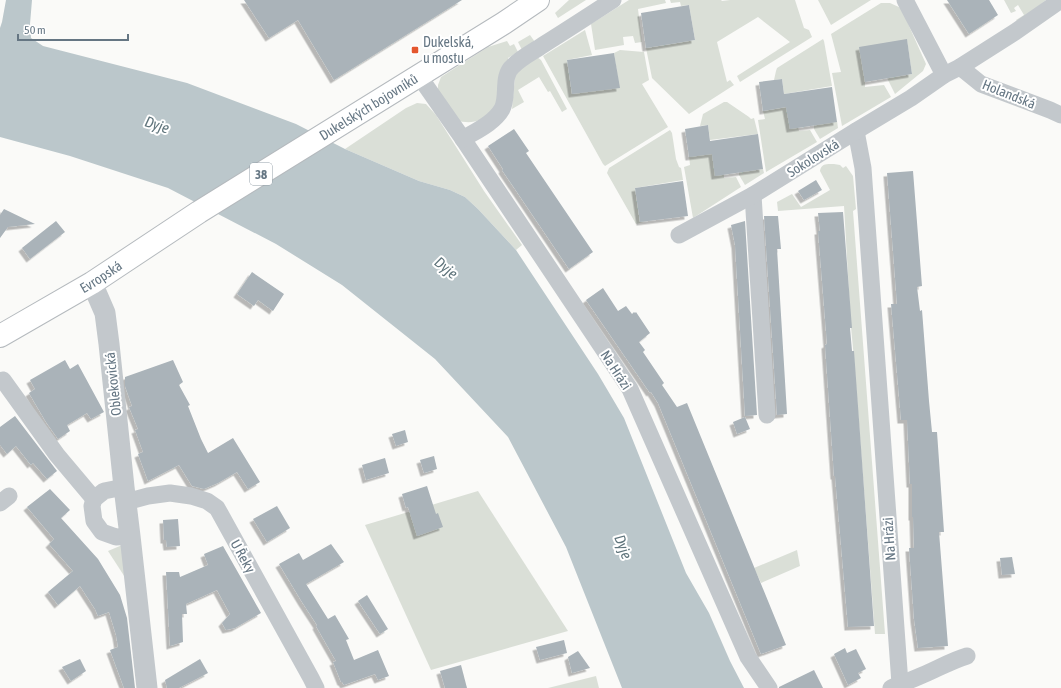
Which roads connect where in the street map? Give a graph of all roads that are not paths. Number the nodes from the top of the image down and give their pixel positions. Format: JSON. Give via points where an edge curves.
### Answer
{"nodes":[{"id":1,"x":538,"y":0,"type":"edge"},
{"id":2,"x":613,"y":0,"type":"edge"},
{"id":3,"x":905,"y":0,"type":"edge"},
{"id":4,"x":1061,"y":0,"type":"edge"},
{"id":5,"x":960,"y":67,"type":"junction"},
{"id":6,"x":944,"y":75,"type":"junction"},
{"id":7,"x":419,"y":76,"type":"junction"},
{"id":8,"x":1061,"y":115,"type":"edge"},
{"id":9,"x":856,"y":131,"type":"junction"},
{"id":10,"x":463,"y":139,"type":"junction"},
{"id":11,"x":753,"y":195,"type":"junction"},
{"id":12,"x":199,"y":212,"type":"joint"},
{"id":13,"x":680,"y":235,"type":"dead end"},
{"id":14,"x":92,"y":283,"type":"junction"},
{"id":15,"x":0,"y":336,"type":"edge"},
{"id":16,"x":3,"y":380,"type":"dead end"},
{"id":17,"x":767,"y":415,"type":"dead end"},
{"id":18,"x":125,"y":494,"type":"junction"},
{"id":19,"x":94,"y":499,"type":"junction"},
{"id":20,"x":130,"y":536,"type":"junction"},
{"id":21,"x":967,"y":656,"type":"dead end"},
{"id":22,"x":895,"y":686,"type":"edge"},
{"id":23,"x":147,"y":688,"type":"edge"},
{"id":24,"x":316,"y":688,"type":"edge"},
{"id":25,"x":769,"y":688,"type":"edge"}],
"edges":[{"from":1,"to":7,"type":"main road","name":"Dukelských bojovníků","number":"38"},
{"from":2,"to":10,"type":"street","via":[[511,67],[506,79],[506,95],[502,109],[492,121]]},
{"from":3,"to":6,"type":"street"},
{"from":4,"to":5,"type":"street","name":"Sokolovská"},
{"from":5,"to":6,"type":"street","name":"Sokolovská"},
{"from":5,"to":8,"type":"street","name":"Holandská","via":[[981,84]]},
{"from":6,"to":9,"type":"street","name":"Sokolovská"},
{"from":7,"to":10,"type":"street","name":"Na Hrázi"},
{"from":7,"to":12,"type":"main road","name":"Dukelských bojovníků","number":"38"},
{"from":9,"to":11,"type":"street","name":"Sokolovská"},
{"from":9,"to":22,"type":"street","name":"Na Hrázi","via":[[863,168]]},
{"from":10,"to":25,"type":"street","name":"Na Hrázi","via":[[630,389],[748,657]]},
{"from":11,"to":13,"type":"street","name":"Sokolovská"},
{"from":11,"to":17,"type":"street"},
{"from":12,"to":14,"type":"main road","name":"Evropská","number":"38"},
{"from":14,"to":15,"type":"main road","name":"Evropská","number":"38"},
{"from":14,"to":18,"type":"street","name":"Oblekovická","via":[[105,313]]},
{"from":16,"to":19,"type":"street","via":[[57,455]]},
{"from":18,"to":19,"type":"street","via":[[104,491]]},
{"from":18,"to":20,"type":"street","name":"Oblekovická"},
{"from":18,"to":24,"type":"street","name":"U Řeky","via":[[148,496],[170,493],[191,496],[207,501],[217,508]]},
{"from":19,"to":20,"type":"street","via":[[94,521],[102,532],[116,537]]},
{"from":20,"to":23,"type":"street","name":"Oblekovická"},
{"from":21,"to":22,"type":"street","name":"Na Hrázi"}]}
